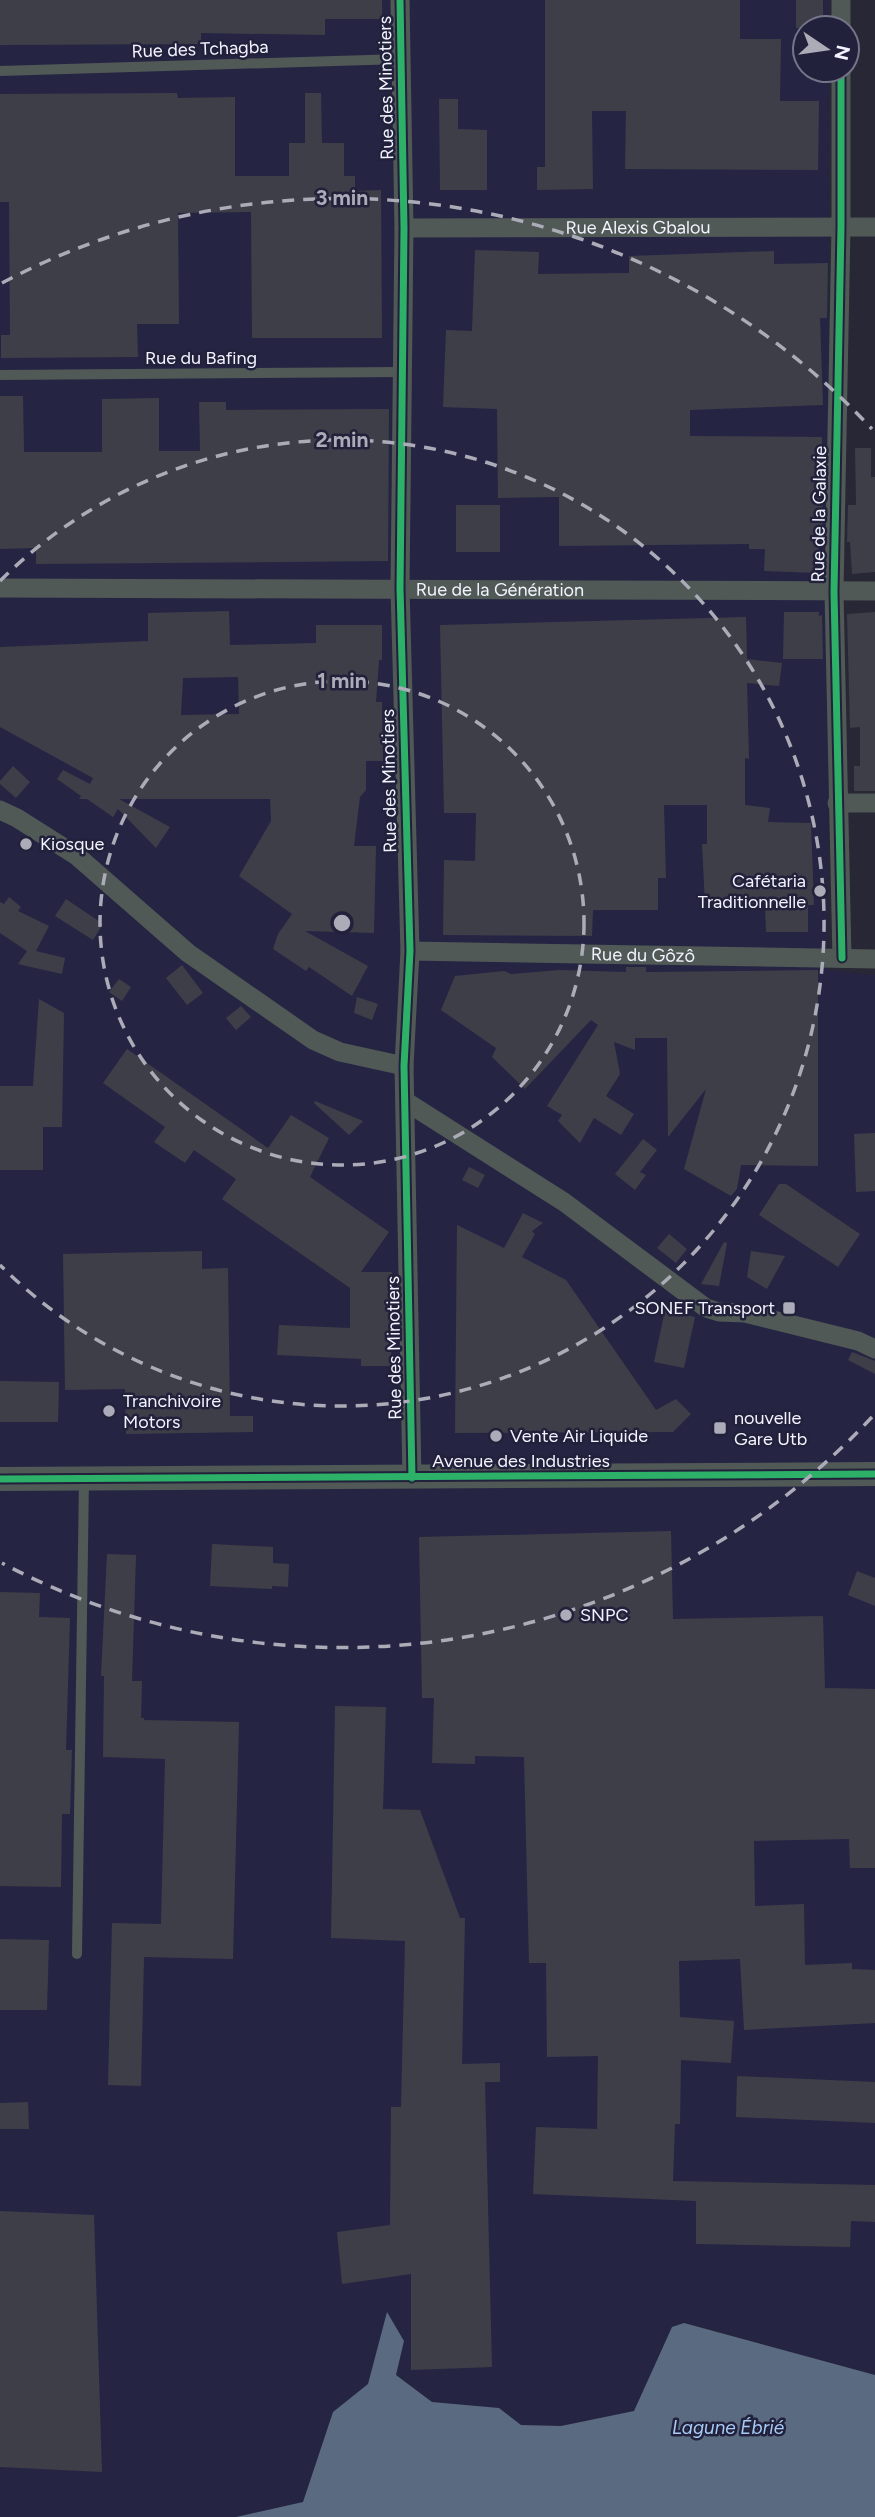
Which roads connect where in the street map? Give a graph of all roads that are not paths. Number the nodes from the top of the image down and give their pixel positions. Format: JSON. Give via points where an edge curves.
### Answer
{"nodes":[{"id":1,"x":400,"y":0,"type":"edge"},
{"id":2,"x":401,"y":59,"type":"junction"},
{"id":3,"x":0,"y":71,"type":"edge"},
{"id":4,"x":841,"y":84,"type":"edge"},
{"id":5,"x":841,"y":227,"type":"junction"},
{"id":6,"x":875,"y":227,"type":"edge"},
{"id":7,"x":404,"y":228,"type":"junction"},
{"id":8,"x":402,"y":372,"type":"junction"},
{"id":9,"x":0,"y":375,"type":"edge"},
{"id":10,"x":0,"y":588,"type":"edge"},
{"id":11,"x":400,"y":588,"type":"junction"},
{"id":12,"x":875,"y":591,"type":"edge"},
{"id":13,"x":834,"y":592,"type":"junction"},
{"id":14,"x":837,"y":803,"type":"junction"},
{"id":15,"x":875,"y":803,"type":"edge"},
{"id":16,"x":0,"y":810,"type":"edge"},
{"id":17,"x":410,"y":951,"type":"junction"},
{"id":18,"x":842,"y":958,"type":"junction"},
{"id":19,"x":875,"y":959,"type":"edge"},
{"id":20,"x":404,"y":1066,"type":"junction"},
{"id":21,"x":405,"y":1101,"type":"junction"},
{"id":22,"x":875,"y":1349,"type":"edge"},
{"id":23,"x":875,"y":1474,"type":"edge"},
{"id":24,"x":412,"y":1478,"type":"junction"},
{"id":25,"x":0,"y":1479,"type":"edge"},
{"id":26,"x":84,"y":1479,"type":"junction"},
{"id":27,"x":77,"y":1954,"type":"dead end"}],
"edges":[{"from":1,"to":2,"type":"street","name":"Rue des Minotiers"},
{"from":2,"to":3,"type":"lane","name":"Rue des Tchagba"},
{"from":2,"to":7,"type":"street","name":"Rue des Minotiers"},
{"from":4,"to":5,"type":"street","name":"Rue de la Galaxie"},
{"from":5,"to":6,"type":"street","name":"Rue Alexis Gbalou"},
{"from":5,"to":7,"type":"street","name":"Rue Alexis Gbalou"},
{"from":5,"to":13,"type":"street","name":"Rue de la Galaxie"},
{"from":7,"to":8,"type":"street","name":"Rue des Minotiers"},
{"from":8,"to":9,"type":"lane","name":"Rue du Bafing"},
{"from":8,"to":11,"type":"street","name":"Rue des Minotiers"},
{"from":10,"to":11,"type":"street","name":"Rue de la Génération"},
{"from":11,"to":13,"type":"street","name":"Rue de la Génération"},
{"from":11,"to":17,"type":"street","name":"Rue des Minotiers"},
{"from":12,"to":13,"type":"street","name":"Rue de la Génération"},
{"from":13,"to":14,"type":"street","name":"Rue de la Galaxie"},
{"from":14,"to":15,"type":"street"},
{"from":14,"to":18,"type":"street","name":"Rue de la Galaxie"},
{"from":16,"to":20,"type":"street","via":[[77,856],[188,953],[286,1023],[340,1052]]},
{"from":17,"to":18,"type":"street","name":"Rue du Gôzô"},
{"from":17,"to":20,"type":"street","name":"Rue des Minotiers"},
{"from":18,"to":19,"type":"street","name":"Rue du Gôzô"},
{"from":20,"to":21,"type":"street","name":"Rue des Minotiers"},
{"from":21,"to":22,"type":"street","via":[[564,1202],[706,1308],[745,1313]]},
{"from":21,"to":24,"type":"street","name":"Rue des Minotiers"},
{"from":23,"to":24,"type":"street","name":"Avenue des Industries"},
{"from":24,"to":26,"type":"street","name":"Avenue des Industries"},
{"from":25,"to":26,"type":"street","name":"Avenue des Industries"},
{"from":26,"to":27,"type":"lane"}]}
